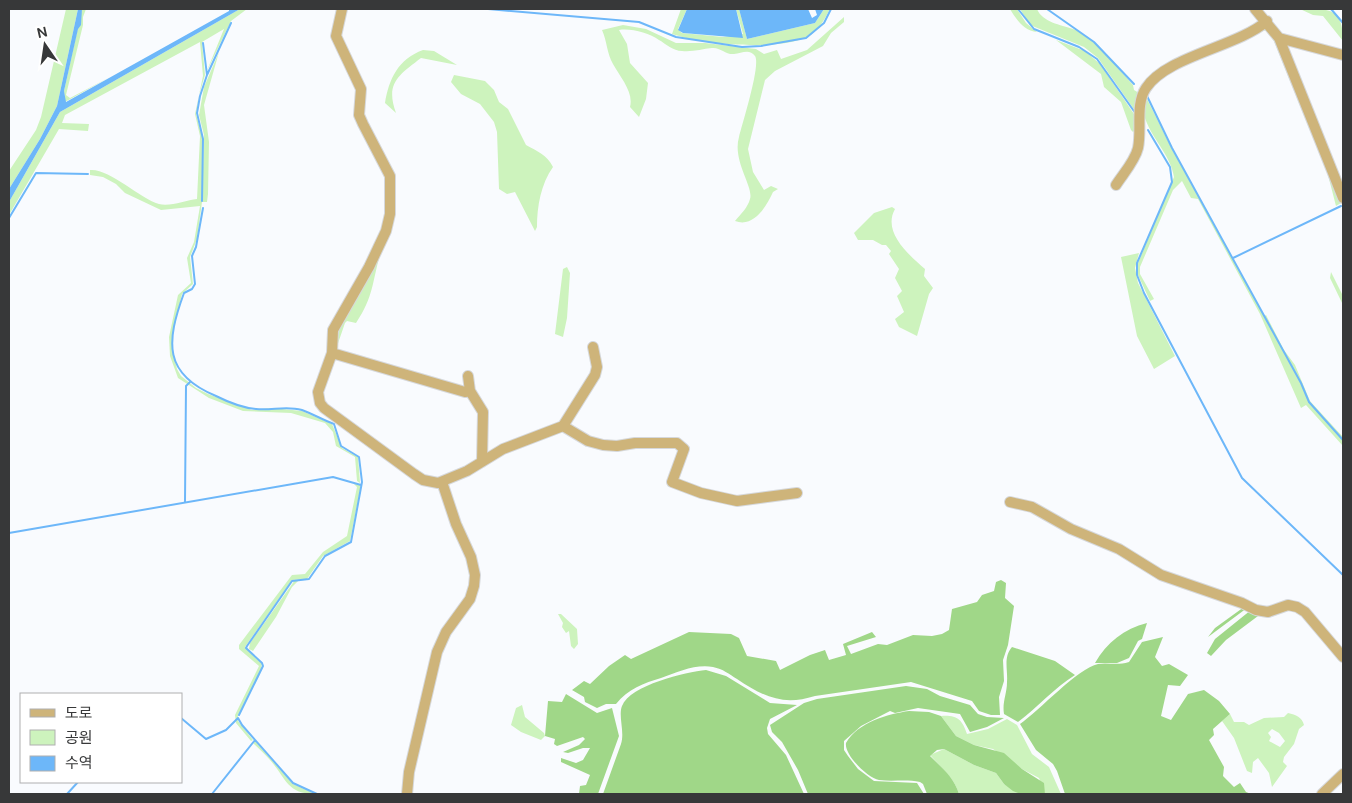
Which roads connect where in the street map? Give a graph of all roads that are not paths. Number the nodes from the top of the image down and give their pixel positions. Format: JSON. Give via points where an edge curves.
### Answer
{"nodes":[{"id":1,"x":342,"y":9,"type":"edge"},
{"id":2,"x":1255,"y":9,"type":"edge"},
{"id":3,"x":1267,"y":21,"type":"junction"},
{"id":4,"x":1279,"y":38,"type":"junction"},
{"id":5,"x":1343,"y":56,"type":"edge"},
{"id":6,"x":1116,"y":185,"type":"dead end"},
{"id":7,"x":1343,"y":198,"type":"edge"},
{"id":8,"x":593,"y":347,"type":"dead end"},
{"id":9,"x":332,"y":352,"type":"junction"},
{"id":10,"x":468,"y":376,"type":"dead end"},
{"id":11,"x":470,"y":391,"type":"junction"},
{"id":12,"x":563,"y":426,"type":"junction"},
{"id":13,"x":482,"y":462,"type":"junction"},
{"id":14,"x":442,"y":482,"type":"junction"},
{"id":15,"x":797,"y":493,"type":"dead end"},
{"id":16,"x":1010,"y":502,"type":"dead end"},
{"id":17,"x":1343,"y":657,"type":"edge"},
{"id":18,"x":1343,"y":774,"type":"edge"},
{"id":19,"x":407,"y":794,"type":"edge"},
{"id":20,"x":1322,"y":794,"type":"edge"}],
"edges":[{"from":1,"to":9,"type":"street","via":[[336,36],[360,89],[362,124],[390,176],[390,214],[386,232],[369,267],[333,330]]},
{"from":2,"to":3,"type":"street"},
{"from":3,"to":4,"type":"street"},
{"from":3,"to":6,"type":"street","via":[[1174,66],[1150,82],[1141,100],[1137,151]]},
{"from":4,"to":5,"type":"street"},
{"from":4,"to":7,"type":"street"},
{"from":8,"to":12,"type":"street","via":[[597,367],[595,375]]},
{"from":9,"to":11,"type":"street"},
{"from":9,"to":14,"type":"street","via":[[318,392],[324,408],[423,480]]},
{"from":10,"to":11,"type":"street"},
{"from":11,"to":13,"type":"street","via":[[483,412]]},
{"from":12,"to":13,"type":"street","via":[[503,449]]},
{"from":12,"to":15,"type":"street","via":[[588,441],[603,445],[677,443],[684,449],[672,482],[701,493],[737,501]]},
{"from":13,"to":14,"type":"street"},
{"from":14,"to":19,"type":"street","via":[[471,557],[474,586],[470,599],[446,632],[437,652],[409,772]]},
{"from":16,"to":17,"type":"street","via":[[1032,506],[1071,529],[1119,549],[1161,575],[1256,610],[1268,612],[1288,605],[1297,607]]},
{"from":18,"to":20,"type":"street"}]}
